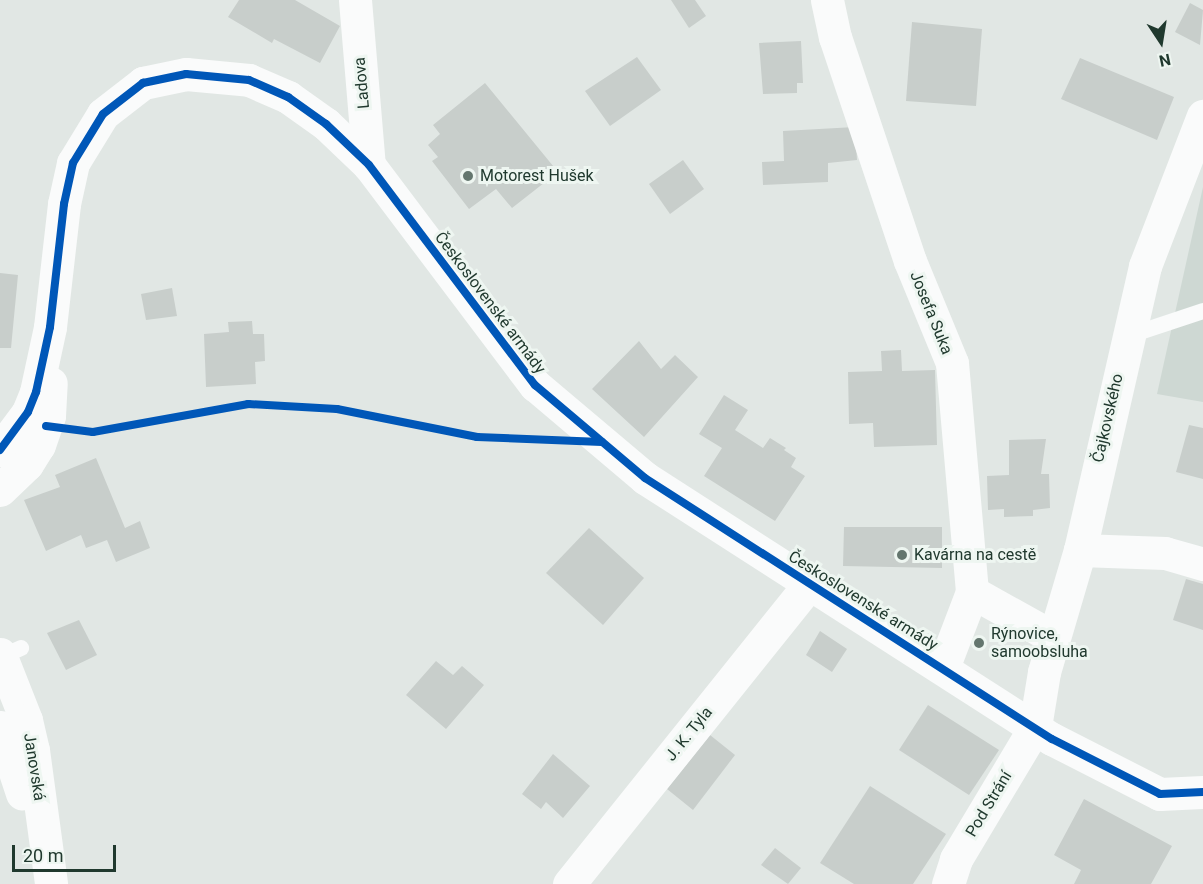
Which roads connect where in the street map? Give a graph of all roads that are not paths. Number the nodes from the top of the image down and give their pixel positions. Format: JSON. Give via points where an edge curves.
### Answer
{"nodes":[{"id":1,"x":827,"y":0,"type":"edge"},
{"id":2,"x":353,"y":1,"type":"edge"},
{"id":3,"x":1203,"y":116,"type":"edge"},
{"id":4,"x":369,"y":165,"type":"junction"},
{"id":5,"x":1203,"y":311,"type":"edge"},
{"id":6,"x":50,"y":327,"type":"junction"},
{"id":7,"x":1128,"y":336,"type":"junction"},
{"id":8,"x":0,"y":450,"type":"edge"},
{"id":9,"x":0,"y":490,"type":"edge"},
{"id":10,"x":1080,"y":550,"type":"junction"},
{"id":11,"x":1203,"y":564,"type":"edge"},
{"id":12,"x":810,"y":583,"type":"junction"},
{"id":13,"x":972,"y":592,"type":"junction"},
{"id":14,"x":1053,"y":636,"type":"junction"},
{"id":15,"x":8,"y":653,"type":"edge"},
{"id":16,"x":943,"y":668,"type":"junction"},
{"id":17,"x":0,"y":727,"type":"edge"},
{"id":18,"x":1035,"y":727,"type":"junction"},
{"id":19,"x":1197,"y":797,"type":"edge"},
{"id":20,"x":49,"y":884,"type":"edge"},
{"id":21,"x":569,"y":884,"type":"edge"},
{"id":22,"x":948,"y":884,"type":"edge"}],
"edges":[{"from":1,"to":13,"type":"street","name":"Josefa Suka","via":[[835,37],[910,261],[952,363]]},
{"from":2,"to":4,"type":"street","name":"Ladova"},
{"from":3,"to":7,"type":"street","name":"Čajkovského","via":[[1145,266]]},
{"from":4,"to":6,"type":"street","name":"Československé armády","via":[[288,97],[249,80],[186,74],[144,83],[103,114],[73,163],[64,204]]},
{"from":4,"to":12,"type":"street","name":"Československé armády","via":[[535,385],[645,478]]},
{"from":5,"to":7,"type":"lane"},
{"from":6,"to":8,"type":"street","name":"Československé armády","via":[[28,412]]},
{"from":6,"to":9,"type":"street","name":"Československé armády","via":[[52,391],[46,426],[27,464]]},
{"from":7,"to":10,"type":"street","name":"Čajkovského"},
{"from":10,"to":11,"type":"street","via":[[1165,553]]},
{"from":10,"to":14,"type":"street","name":"Čajkovského"},
{"from":12,"to":16,"type":"street","name":"Československé armády"},
{"from":12,"to":21,"type":"street","name":"J. K. Tyla"},
{"from":13,"to":14,"type":"street"},
{"from":13,"to":16,"type":"street","name":"Josefa Suka"},
{"from":14,"to":18,"type":"street","name":"Čajkovského"},
{"from":15,"to":20,"type":"street","name":"Janovská","via":[[33,750]]},
{"from":16,"to":18,"type":"street","name":"Československé armády"},
{"from":17,"to":20,"type":"street","name":"Janovská"},
{"from":18,"to":19,"type":"street","name":"Československé armády","via":[[1140,786],[1160,794]]},
{"from":18,"to":22,"type":"street","name":"Pod Strání","via":[[956,859]]}]}
